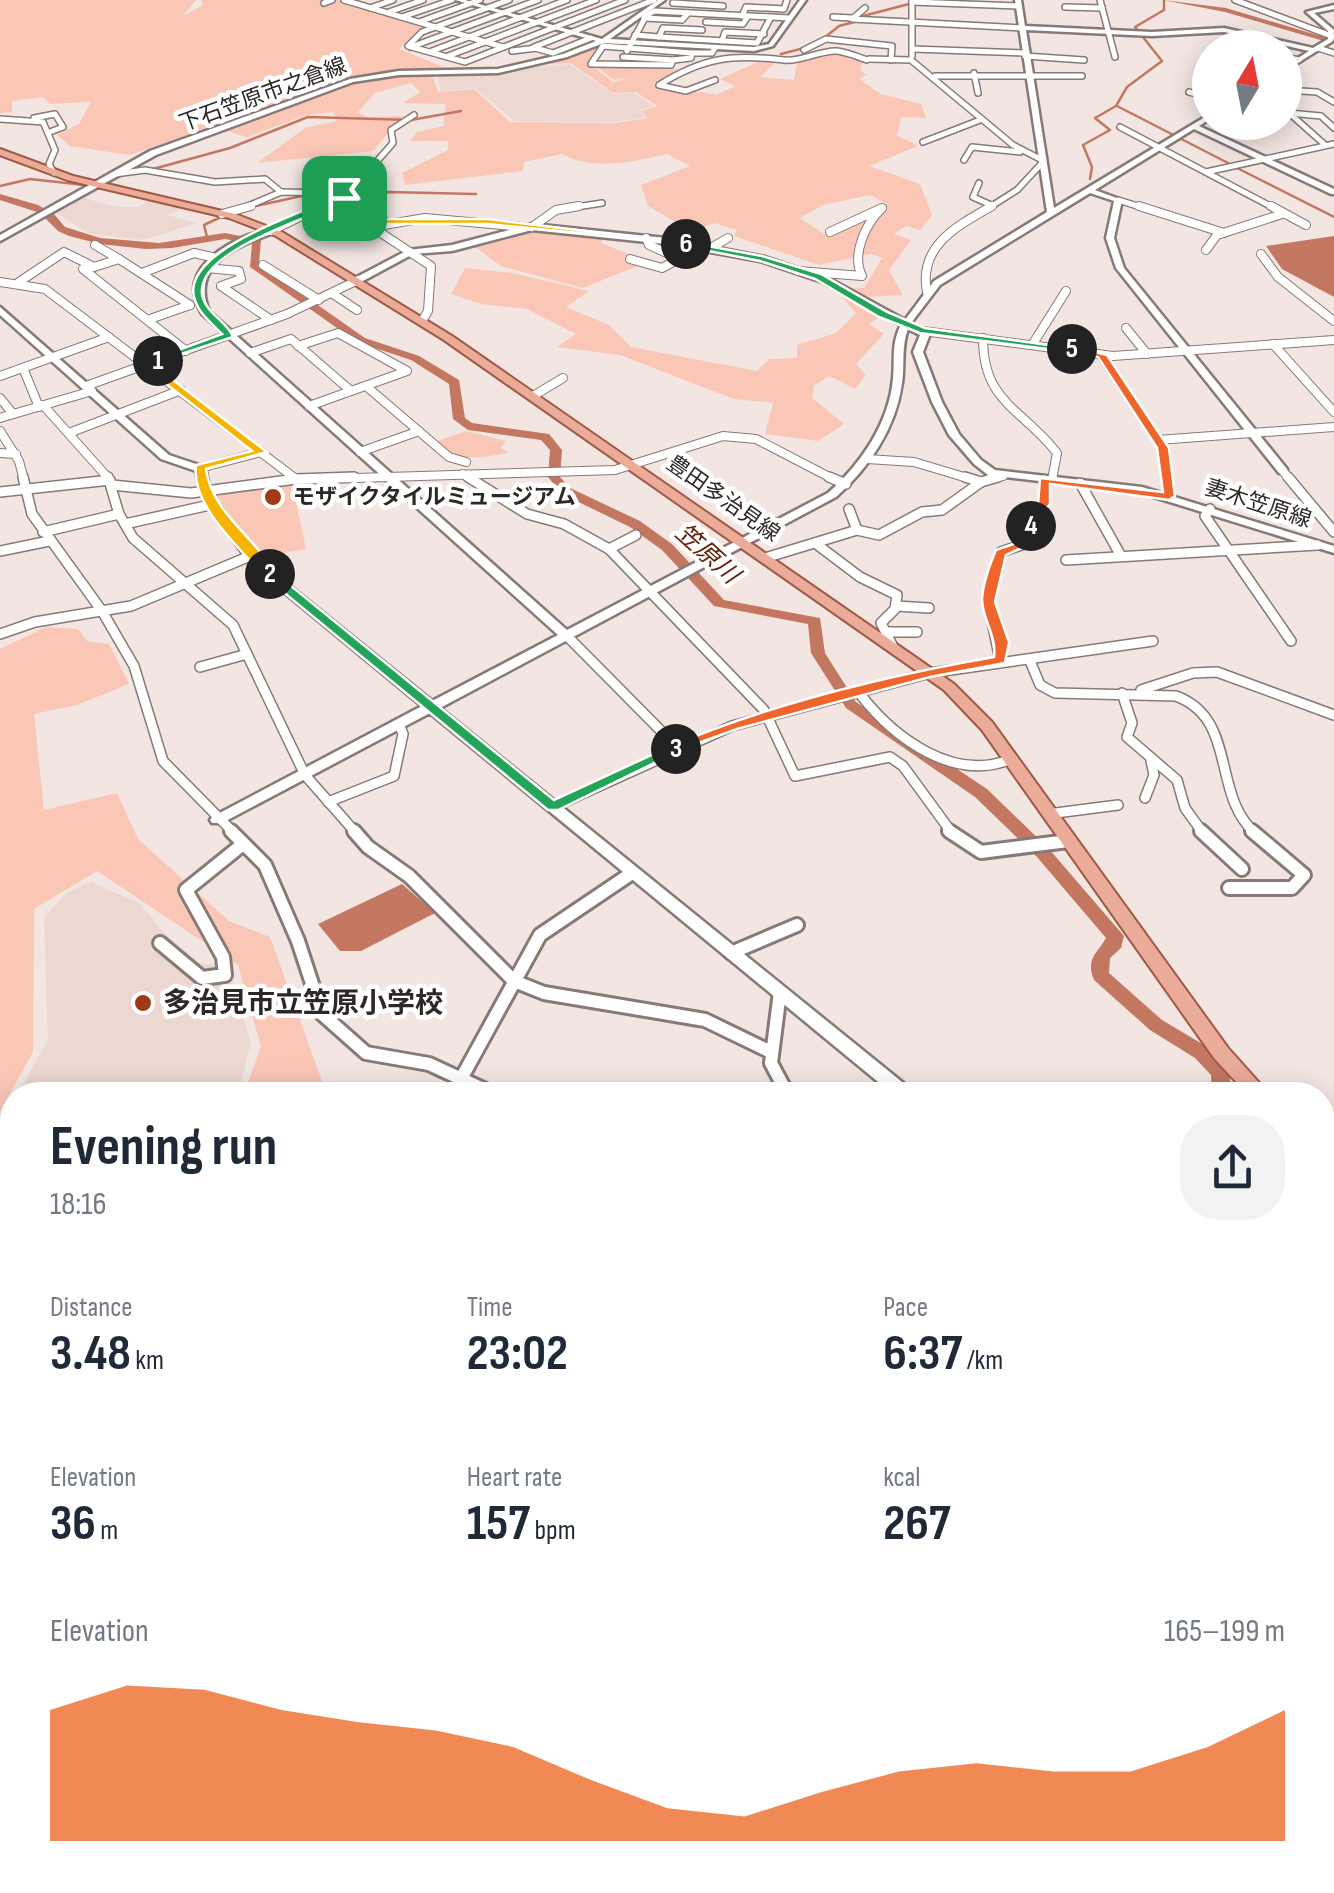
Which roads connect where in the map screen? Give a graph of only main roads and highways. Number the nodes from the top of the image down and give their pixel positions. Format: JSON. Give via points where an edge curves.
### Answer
{"nodes":[{"id":1,"x":0,"y":152,"type":"edge"},
{"id":2,"x":1248,"y":1082,"type":"edge"}],
"edges":[{"from":1,"to":2,"type":"main road","name":"豊田多治見線","via":[[54,173],[222,214],[358,280],[930,673],[968,704]]}]}
